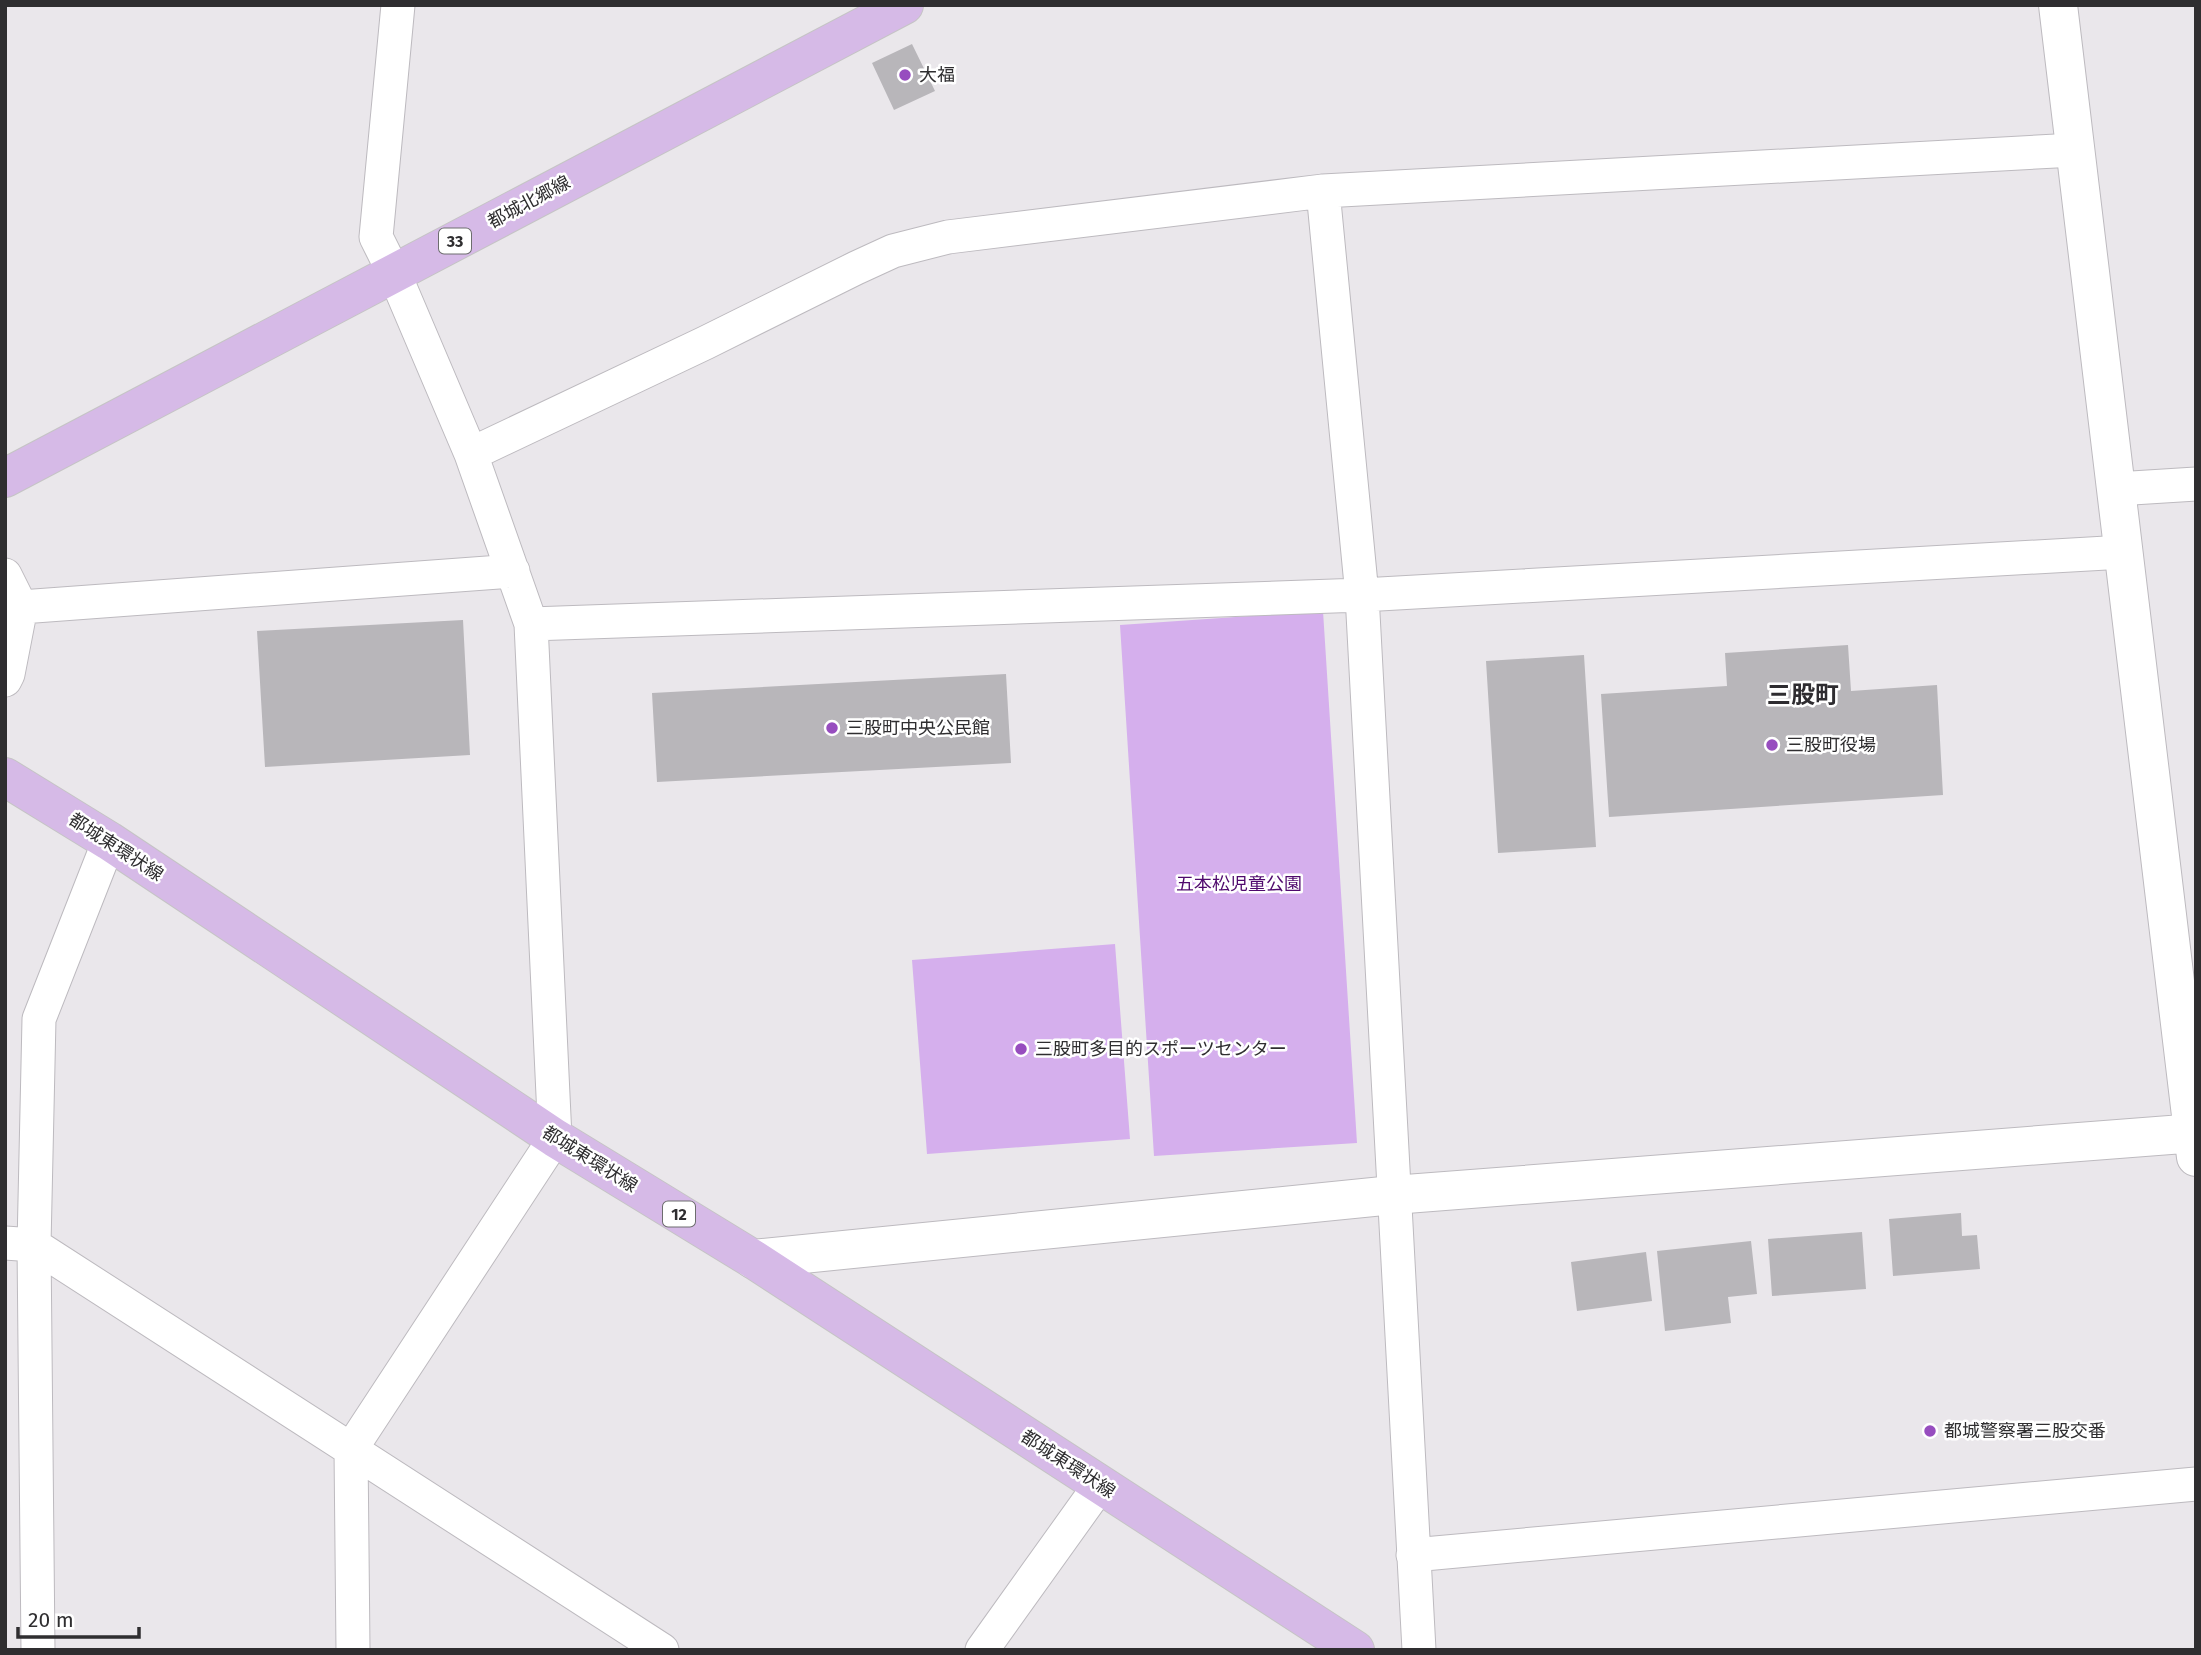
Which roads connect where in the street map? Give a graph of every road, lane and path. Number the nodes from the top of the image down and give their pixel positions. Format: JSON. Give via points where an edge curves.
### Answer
{"nodes":[{"id":1,"x":398,"y":5,"type":"edge"},
{"id":2,"x":904,"y":5,"type":"edge"},
{"id":3,"x":2057,"y":5,"type":"edge"},
{"id":4,"x":2075,"y":150,"type":"junction"},
{"id":5,"x":1323,"y":191,"type":"junction"},
{"id":6,"x":394,"y":273,"type":"junction"},
{"id":7,"x":471,"y":454,"type":"junction"},
{"id":8,"x":5,"y":478,"type":"edge"},
{"id":9,"x":2196,"y":484,"type":"edge"},
{"id":10,"x":2116,"y":489,"type":"junction"},
{"id":11,"x":2124,"y":552,"type":"junction"},
{"id":12,"x":513,"y":571,"type":"junction"},
{"id":13,"x":5,"y":575,"type":"edge"},
{"id":14,"x":1362,"y":595,"type":"junction"},
{"id":15,"x":21,"y":607,"type":"junction"},
{"id":16,"x":531,"y":624,"type":"junction"},
{"id":17,"x":5,"y":680,"type":"edge"},
{"id":18,"x":5,"y":776,"type":"edge"},
{"id":19,"x":108,"y":841,"type":"junction"},
{"id":20,"x":555,"y":1138,"type":"junction"},
{"id":21,"x":2195,"y":1142,"type":"edge"},
{"id":22,"x":1393,"y":1195,"type":"junction"},
{"id":23,"x":20,"y":1244,"type":"edge"},
{"id":24,"x":752,"y":1259,"type":"junction"},
{"id":25,"x":351,"y":1449,"type":"junction"},
{"id":26,"x":2196,"y":1484,"type":"edge"},
{"id":27,"x":1100,"y":1485,"type":"junction"},
{"id":28,"x":1413,"y":1555,"type":"junction"},
{"id":29,"x":1350,"y":1648,"type":"edge"},
{"id":30,"x":38,"y":1650,"type":"edge"},
{"id":31,"x":353,"y":1650,"type":"edge"},
{"id":32,"x":663,"y":1650,"type":"edge"},
{"id":33,"x":982,"y":1650,"type":"edge"},
{"id":34,"x":1419,"y":1650,"type":"edge"}],
"edges":[{"from":1,"to":6,"type":"street","via":[[376,237]]},
{"from":2,"to":6,"type":"main road","name":"都城北郷線","number":"33"},
{"from":3,"to":4,"type":"street"},
{"from":4,"to":5,"type":"street"},
{"from":4,"to":10,"type":"street"},
{"from":5,"to":7,"type":"street","via":[[948,237],[892,251]]},
{"from":5,"to":14,"type":"street"},
{"from":6,"to":7,"type":"street"},
{"from":6,"to":8,"type":"main road","name":"都城北郷線","number":"33"},
{"from":7,"to":12,"type":"street"},
{"from":9,"to":10,"type":"street"},
{"from":10,"to":11,"type":"street"},
{"from":11,"to":14,"type":"street"},
{"from":11,"to":21,"type":"street"},
{"from":12,"to":15,"type":"street"},
{"from":12,"to":16,"type":"street"},
{"from":13,"to":15,"type":"street"},
{"from":14,"to":16,"type":"street"},
{"from":14,"to":22,"type":"street"},
{"from":15,"to":17,"type":"street"},
{"from":16,"to":20,"type":"street"},
{"from":18,"to":19,"type":"main road","name":"都城東環状線","number":"12"},
{"from":19,"to":20,"type":"main road","name":"都城東環状線","number":"12"},
{"from":19,"to":23,"type":"street","via":[[39,1019]]},
{"from":20,"to":24,"type":"main road","name":"都城東環状線","number":"12"},
{"from":20,"to":25,"type":"street"},
{"from":21,"to":22,"type":"street"},
{"from":22,"to":24,"type":"street"},
{"from":22,"to":28,"type":"street"},
{"from":23,"to":25,"type":"street"},
{"from":23,"to":30,"type":"street"},
{"from":24,"to":27,"type":"main road","name":"都城東環状線","number":"12"},
{"from":25,"to":31,"type":"street"},
{"from":25,"to":32,"type":"street"},
{"from":26,"to":28,"type":"street"},
{"from":27,"to":29,"type":"main road","name":"都城東環状線","number":"12"},
{"from":27,"to":33,"type":"street"},
{"from":28,"to":34,"type":"street"}]}
